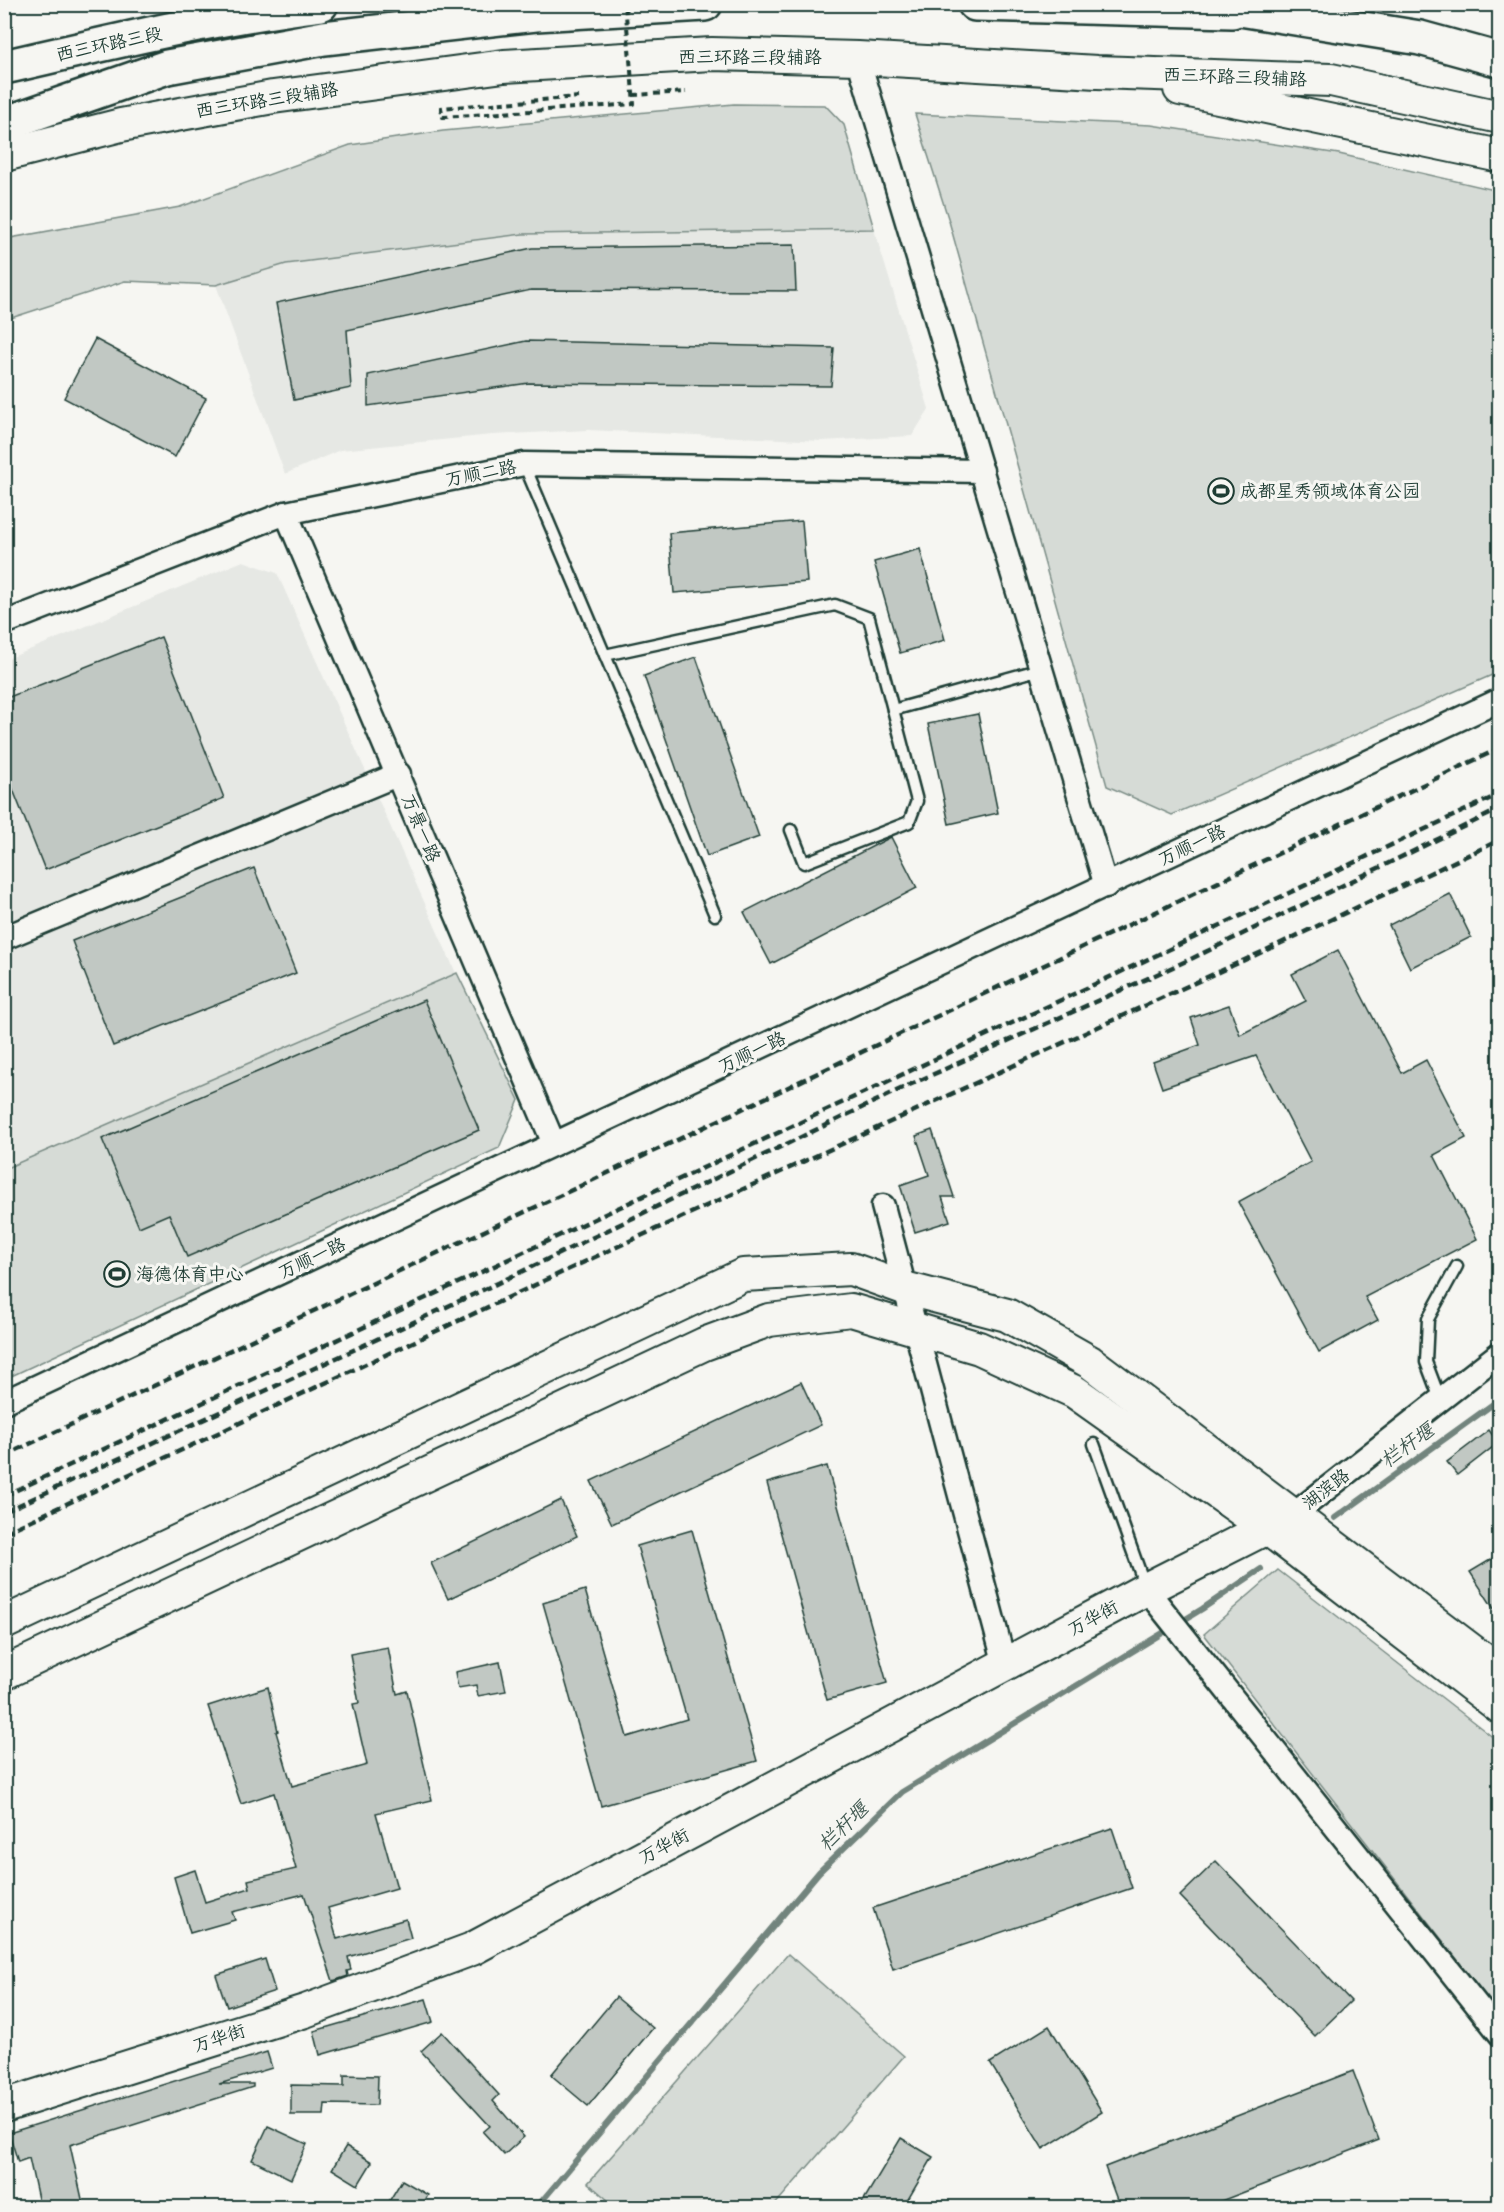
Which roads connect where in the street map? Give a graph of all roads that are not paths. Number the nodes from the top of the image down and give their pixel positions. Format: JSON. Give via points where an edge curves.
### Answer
{"nodes":[{"id":1,"x":321,"y":4,"type":"edge"},
{"id":2,"x":705,"y":4,"type":"edge"},
{"id":3,"x":975,"y":4,"type":"edge"},
{"id":4,"x":1209,"y":4,"type":"edge"},
{"id":5,"x":1249,"y":11,"type":"junction"},
{"id":6,"x":858,"y":58,"type":"junction"},
{"id":7,"x":1500,"y":60,"type":"edge"},
{"id":8,"x":4,"y":67,"type":"edge"},
{"id":9,"x":1097,"y":72,"type":"junction"},
{"id":10,"x":1500,"y":117,"type":"edge"},
{"id":11,"x":7,"y":123,"type":"edge"},
{"id":12,"x":4,"y":155,"type":"edge"},
{"id":13,"x":1500,"y":156,"type":"edge"},
{"id":14,"x":524,"y":464,"type":"junction"},
{"id":15,"x":981,"y":471,"type":"junction"},
{"id":16,"x":286,"y":513,"type":"junction"},
{"id":17,"x":4,"y":623,"type":"edge"},
{"id":18,"x":605,"y":655,"type":"junction"},
{"id":19,"x":1041,"y":669,"type":"junction"},
{"id":20,"x":1500,"y":700,"type":"edge"},
{"id":21,"x":893,"y":710,"type":"junction"},
{"id":22,"x":399,"y":774,"type":"junction"},
{"id":23,"x":791,"y":830,"type":"dead end"},
{"id":24,"x":1106,"y":886,"type":"junction"},
{"id":25,"x":715,"y":915,"type":"dead end"},
{"id":26,"x":4,"y":938,"type":"edge"},
{"id":27,"x":554,"y":1144,"type":"junction"},
{"id":28,"x":883,"y":1206,"type":"dead end"},
{"id":29,"x":1457,"y":1266,"type":"dead end"},
{"id":30,"x":904,"y":1288,"type":"junction"},
{"id":31,"x":915,"y":1329,"type":"junction"},
{"id":32,"x":1500,"y":1353,"type":"edge"},
{"id":33,"x":1440,"y":1399,"type":"junction"},
{"id":34,"x":4,"y":1402,"type":"edge"},
{"id":35,"x":1094,"y":1444,"type":"dead end"},
{"id":36,"x":1280,"y":1521,"type":"junction"},
{"id":37,"x":1146,"y":1589,"type":"junction"},
{"id":38,"x":4,"y":1623,"type":"edge"},
{"id":39,"x":1005,"y":1665,"type":"junction"},
{"id":40,"x":1500,"y":1672,"type":"edge"},
{"id":41,"x":4,"y":1673,"type":"edge"},
{"id":42,"x":1500,"y":1707,"type":"edge"},
{"id":43,"x":1500,"y":2034,"type":"edge"},
{"id":44,"x":4,"y":2106,"type":"edge"}],
"edges":[{"from":1,"to":8,"type":"highway","name":"西三环路三段","via":[[131,38]]},
{"from":2,"to":11,"type":"highway","via":[[536,14],[324,38],[167,67]]},
{"from":3,"to":5,"type":"highway"},
{"from":4,"to":5,"type":"highway"},
{"from":5,"to":7,"type":"highway","via":[[1420,38]]},
{"from":6,"to":9,"type":"street","name":"西三环路三段辅路"},
{"from":6,"to":12,"type":"street","name":"西三环路三段辅路","via":[[712,54],[504,66],[273,97],[121,125]]},
{"from":6,"to":15,"type":"street"},
{"from":9,"to":10,"type":"street","name":"西三环路三段辅路","via":[[1331,80]]},
{"from":9,"to":13,"type":"street"},
{"from":14,"to":15,"type":"street","name":"万顺二路"},
{"from":14,"to":16,"type":"street","name":"万顺二路"},
{"from":14,"to":18,"type":"lane"},
{"from":15,"to":19,"type":"street"},
{"from":16,"to":17,"type":"street","name":"万顺二路"},
{"from":16,"to":22,"type":"street","name":"万景一路"},
{"from":18,"to":21,"type":"lane","via":[[835,605],[869,618]]},
{"from":18,"to":25,"type":"lane"},
{"from":19,"to":21,"type":"lane"},
{"from":19,"to":24,"type":"street"},
{"from":20,"to":24,"type":"street","name":"万顺一路"},
{"from":21,"to":23,"type":"lane","via":[[917,801],[909,822],[804,863]]},
{"from":22,"to":26,"type":"street"},
{"from":22,"to":27,"type":"street","name":"万景一路"},
{"from":24,"to":27,"type":"street","name":"万顺一路"},
{"from":27,"to":34,"type":"street","name":"万顺一路"},
{"from":28,"to":30,"type":"street"},
{"from":29,"to":33,"type":"lane","via":[[1428,1319],[1426,1362]]},
{"from":30,"to":31,"type":"street"},
{"from":30,"to":36,"type":"street","via":[[1007,1315],[1090,1362]]},
{"from":30,"to":38,"type":"street","via":[[851,1269],[743,1275]]},
{"from":31,"to":36,"type":"street","via":[[979,1348],[1075,1392]]},
{"from":31,"to":39,"type":"street"},
{"from":31,"to":41,"type":"street","via":[[851,1310],[769,1320],[704,1344]]},
{"from":32,"to":33,"type":"street","name":"湖滨路"},
{"from":33,"to":36,"type":"street","name":"湖滨路"},
{"from":35,"to":37,"type":"lane"},
{"from":36,"to":37,"type":"street","name":"万华街"},
{"from":36,"to":40,"type":"street"},
{"from":36,"to":42,"type":"street"},
{"from":37,"to":39,"type":"street","name":"万华街"},
{"from":37,"to":43,"type":"street"},
{"from":39,"to":44,"type":"street","name":"万华街","via":[[472,1948],[305,2011]]}]}
